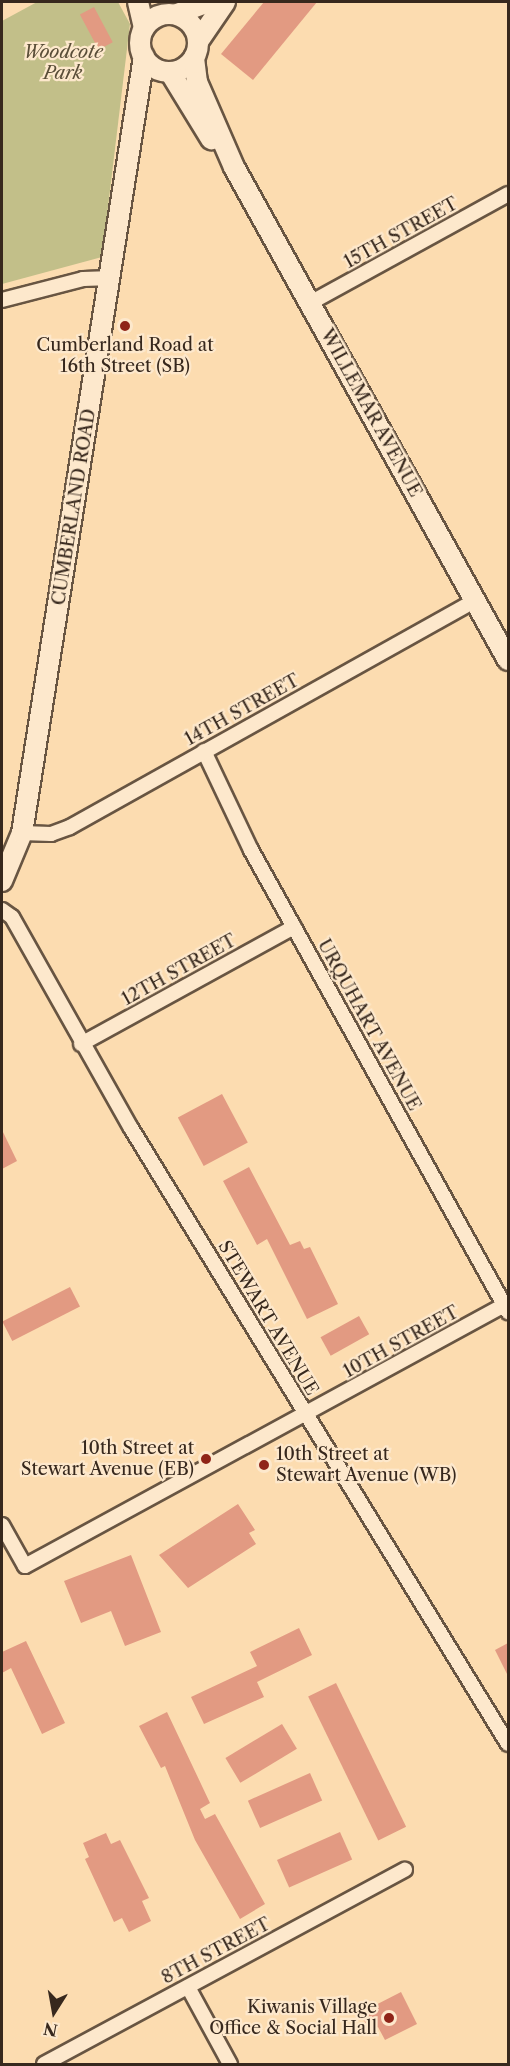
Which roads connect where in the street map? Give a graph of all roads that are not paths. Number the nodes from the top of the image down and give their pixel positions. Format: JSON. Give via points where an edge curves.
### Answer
{"nodes":[{"id":1,"x":138,"y":2,"type":"edge"},
{"id":2,"x":208,"y":2,"type":"edge"},
{"id":3,"x":225,"y":2,"type":"edge"},
{"id":4,"x":167,"y":10,"type":"edge"},
{"id":5,"x":144,"y":27,"type":"junction"},
{"id":6,"x":197,"y":49,"type":"junction"},
{"id":7,"x":144,"y":57,"type":"junction"},
{"id":8,"x":168,"y":72,"type":"junction"},
{"id":9,"x":132,"y":129,"type":"junction"},
{"id":10,"x":234,"y":166,"type":"junction"},
{"id":11,"x":508,"y":194,"type":"edge"},
{"id":12,"x":112,"y":278,"type":"junction"},
{"id":13,"x":2,"y":300,"type":"edge"},
{"id":14,"x":310,"y":303,"type":"junction"},
{"id":15,"x":475,"y":601,"type":"junction"},
{"id":16,"x":508,"y":660,"type":"edge"},
{"id":17,"x":204,"y":751,"type":"junction"},
{"id":18,"x":22,"y":833,"type":"junction"},
{"id":19,"x":2,"y":881,"type":"edge"},
{"id":20,"x":2,"y":910,"type":"edge"},
{"id":21,"x":294,"y":927,"type":"junction"},
{"id":22,"x":81,"y":1044,"type":"junction"},
{"id":23,"x":507,"y":1307,"type":"edge"},
{"id":24,"x":305,"y":1414,"type":"junction"},
{"id":25,"x":2,"y":1526,"type":"edge"},
{"id":26,"x":508,"y":1744,"type":"edge"},
{"id":27,"x":405,"y":1870,"type":"dead end"},
{"id":28,"x":188,"y":1987,"type":"junction"},
{"id":29,"x":44,"y":2064,"type":"edge"},
{"id":30,"x":230,"y":2064,"type":"edge"}],
"edges":[{"from":1,"to":5,"type":"street"},
{"from":2,"to":4,"type":"street"},
{"from":3,"to":6,"type":"street"},
{"from":4,"to":5,"type":"street"},
{"from":4,"to":6,"type":"street","via":[[192,24]]},
{"from":5,"to":7,"type":"street"},
{"from":6,"to":8,"type":"street"},
{"from":6,"to":10,"type":"street","name":"WILLEMAR AVENUE","via":[[196,82]]},
{"from":7,"to":8,"type":"street"},
{"from":7,"to":9,"type":"street","name":"CUMBERLAND ROAD"},
{"from":8,"to":9,"type":"street","name":"CUMBERLAND ROAD"},
{"from":8,"to":10,"type":"street","name":"WILLEMAR AVENUE"},
{"from":9,"to":12,"type":"street","name":"CUMBERLAND ROAD"},
{"from":10,"to":14,"type":"street","name":"WILLEMAR AVENUE"},
{"from":11,"to":14,"type":"street","name":"15TH STREET"},
{"from":12,"to":13,"type":"street","via":[[83,279]]},
{"from":12,"to":18,"type":"street","name":"CUMBERLAND ROAD"},
{"from":14,"to":15,"type":"street","name":"WILLEMAR AVENUE"},
{"from":15,"to":16,"type":"street","name":"WILLEMAR AVENUE"},
{"from":15,"to":17,"type":"street","name":"14TH STREET"},
{"from":17,"to":18,"type":"street","name":"14TH STREET","via":[[70,827],[51,834]]},
{"from":17,"to":21,"type":"street","name":"URQUHART AVENUE"},
{"from":18,"to":19,"type":"street","name":"CUMBERLAND ROAD"},
{"from":20,"to":22,"type":"street","name":"STEWART AVENUE","via":[[17,926]]},
{"from":21,"to":22,"type":"street","name":"12TH STREET"},
{"from":21,"to":23,"type":"street","name":"URQUHART AVENUE"},
{"from":22,"to":24,"type":"street","name":"STEWART AVENUE"},
{"from":23,"to":24,"type":"street","name":"10TH STREET"},
{"from":24,"to":25,"type":"street","name":"10TH STREET","via":[[25,1566]]},
{"from":24,"to":26,"type":"street","name":"STEWART AVENUE"},
{"from":27,"to":28,"type":"street","name":"8TH STREET"},
{"from":28,"to":29,"type":"street","name":"8TH STREET"},
{"from":28,"to":30,"type":"street"}]}
